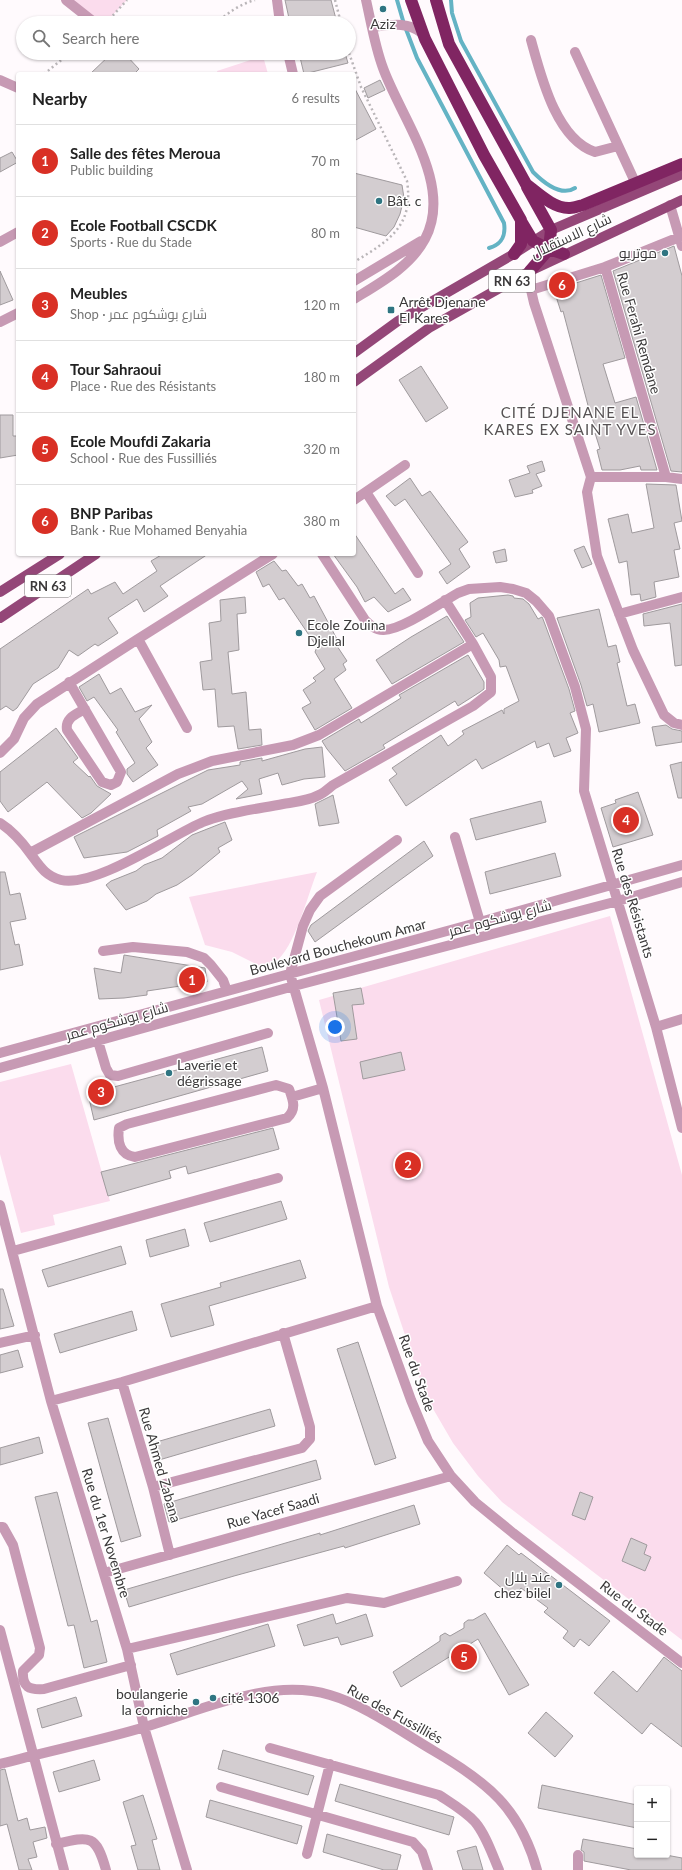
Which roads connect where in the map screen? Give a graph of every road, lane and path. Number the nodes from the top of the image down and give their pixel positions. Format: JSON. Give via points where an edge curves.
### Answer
{"nodes":[{"id":1,"x":66,"y":0,"type":"edge"},
{"id":2,"x":127,"y":0,"type":"edge"},
{"id":3,"x":255,"y":0,"type":"edge"},
{"id":4,"x":277,"y":0,"type":"edge"},
{"id":5,"x":335,"y":0,"type":"edge"},
{"id":6,"x":366,"y":0,"type":"edge"},
{"id":7,"x":411,"y":0,"type":"edge"},
{"id":8,"x":436,"y":0,"type":"edge"},
{"id":9,"x":86,"y":16,"type":"edge"},
{"id":10,"x":112,"y":16,"type":"edge"},
{"id":11,"x":225,"y":16,"type":"edge"},
{"id":12,"x":279,"y":16,"type":"edge"},
{"id":13,"x":338,"y":16,"type":"edge"},
{"id":14,"x":372,"y":27,"type":"junction"},
{"id":15,"x":422,"y":33,"type":"junction"},
{"id":16,"x":531,"y":40,"type":"dead end"},
{"id":17,"x":575,"y":52,"type":"dead end"},
{"id":18,"x":61,"y":60,"type":"edge"},
{"id":19,"x":290,"y":60,"type":"edge"},
{"id":20,"x":351,"y":60,"type":"edge"},
{"id":21,"x":46,"y":72,"type":"edge"},
{"id":22,"x":293,"y":72,"type":"edge"},
{"id":23,"x":356,"y":72,"type":"edge"},
{"id":24,"x":356,"y":73,"type":"edge"},
{"id":25,"x":0,"y":80,"type":"edge"},
{"id":26,"x":16,"y":87,"type":"edge"},
{"id":27,"x":618,"y":146,"type":"junction"},
{"id":28,"x":682,"y":164,"type":"edge"},
{"id":29,"x":682,"y":174,"type":"edge"},
{"id":30,"x":635,"y":182,"type":"junction"},
{"id":31,"x":526,"y":184,"type":"junction"},
{"id":32,"x":682,"y":200,"type":"edge"},
{"id":33,"x":670,"y":205,"type":"junction"},
{"id":34,"x":521,"y":220,"type":"junction"},
{"id":35,"x":551,"y":230,"type":"junction"},
{"id":36,"x":16,"y":233,"type":"edge"},
{"id":37,"x":425,"y":239,"type":"junction"},
{"id":38,"x":681,"y":239,"type":"edge"},
{"id":39,"x":533,"y":241,"type":"junction"},
{"id":40,"x":0,"y":242,"type":"edge"},
{"id":41,"x":549,"y":249,"type":"junction"},
{"id":42,"x":514,"y":254,"type":"junction"},
{"id":43,"x":564,"y":254,"type":"junction"},
{"id":44,"x":356,"y":261,"type":"edge"},
{"id":45,"x":605,"y":267,"type":"junction"},
{"id":46,"x":530,"y":271,"type":"junction"},
{"id":47,"x":356,"y":280,"type":"edge"},
{"id":48,"x":531,"y":290,"type":"junction"},
{"id":49,"x":356,"y":298,"type":"edge"},
{"id":50,"x":16,"y":314,"type":"edge"},
{"id":51,"x":0,"y":322,"type":"edge"},
{"id":52,"x":356,"y":352,"type":"edge"},
{"id":53,"x":356,"y":381,"type":"edge"},
{"id":54,"x":405,"y":465,"type":"dead end"},
{"id":55,"x":666,"y":476,"type":"junction"},
{"id":56,"x":591,"y":477,"type":"junction"},
{"id":57,"x":682,"y":479,"type":"edge"},
{"id":58,"x":366,"y":492,"type":"junction"},
{"id":59,"x":356,"y":499,"type":"edge"},
{"id":60,"x":57,"y":556,"type":"edge"},
{"id":61,"x":93,"y":556,"type":"edge"},
{"id":62,"x":270,"y":556,"type":"edge"},
{"id":63,"x":323,"y":556,"type":"edge"},
{"id":64,"x":418,"y":573,"type":"dead end"},
{"id":65,"x":0,"y":592,"type":"edge"},
{"id":66,"x":682,"y":596,"type":"edge"},
{"id":67,"x":445,"y":600,"type":"junction"},
{"id":68,"x":619,"y":614,"type":"junction"},
{"id":69,"x":0,"y":618,"type":"edge"},
{"id":70,"x":138,"y":639,"type":"junction"},
{"id":71,"x":473,"y":644,"type":"junction"},
{"id":72,"x":69,"y":682,"type":"junction"},
{"id":73,"x":84,"y":709,"type":"junction"},
{"id":74,"x":682,"y":725,"type":"edge"},
{"id":75,"x":187,"y":728,"type":"dead end"},
{"id":76,"x":0,"y":753,"type":"edge"},
{"id":77,"x":0,"y":822,"type":"edge"},
{"id":78,"x":455,"y":837,"type":"dead end"},
{"id":79,"x":397,"y":840,"type":"dead end"},
{"id":80,"x":30,"y":853,"type":"junction"},
{"id":81,"x":682,"y":865,"type":"edge"},
{"id":82,"x":682,"y":882,"type":"edge"},
{"id":83,"x":614,"y":885,"type":"junction"},
{"id":84,"x":618,"y":901,"type":"junction"},
{"id":85,"x":480,"y":922,"type":"junction"},
{"id":86,"x":103,"y":951,"type":"dead end"},
{"id":87,"x":290,"y":974,"type":"junction"},
{"id":88,"x":294,"y":986,"type":"junction"},
{"id":89,"x":227,"y":992,"type":"junction"},
{"id":90,"x":682,"y":1020,"type":"edge"},
{"id":91,"x":656,"y":1027,"type":"junction"},
{"id":92,"x":268,"y":1032,"type":"dead end"},
{"id":93,"x":98,"y":1041,"type":"junction"},
{"id":94,"x":0,"y":1053,"type":"edge"},
{"id":95,"x":0,"y":1068,"type":"edge"},
{"id":96,"x":323,"y":1088,"type":"junction"},
{"id":97,"x":292,"y":1097,"type":"junction"},
{"id":98,"x":682,"y":1128,"type":"edge"},
{"id":99,"x":278,"y":1178,"type":"dead end"},
{"id":100,"x":0,"y":1205,"type":"edge"},
{"id":101,"x":13,"y":1250,"type":"junction"},
{"id":102,"x":377,"y":1306,"type":"junction"},
{"id":103,"x":283,"y":1333,"type":"junction"},
{"id":104,"x":34,"y":1335,"type":"junction"},
{"id":105,"x":0,"y":1343,"type":"edge"},
{"id":106,"x":122,"y":1382,"type":"junction"},
{"id":107,"x":52,"y":1401,"type":"junction"},
{"id":108,"x":451,"y":1476,"type":"junction"},
{"id":109,"x":153,"y":1487,"type":"junction"},
{"id":110,"x":0,"y":1527,"type":"edge"},
{"id":111,"x":170,"y":1555,"type":"junction"},
{"id":112,"x":104,"y":1573,"type":"junction"},
{"id":113,"x":457,"y":1581,"type":"dead end"},
{"id":114,"x":0,"y":1630,"type":"edge"},
{"id":115,"x":127,"y":1649,"type":"junction"},
{"id":116,"x":682,"y":1663,"type":"edge"},
{"id":117,"x":131,"y":1665,"type":"junction"},
{"id":118,"x":144,"y":1727,"type":"junction"},
{"id":119,"x":270,"y":1748,"type":"dead end"},
{"id":120,"x":33,"y":1755,"type":"junction"},
{"id":121,"x":0,"y":1764,"type":"edge"},
{"id":122,"x":330,"y":1764,"type":"junction"},
{"id":123,"x":221,"y":1787,"type":"dead end"},
{"id":124,"x":318,"y":1814,"type":"junction"},
{"id":125,"x":56,"y":1844,"type":"junction"},
{"id":126,"x":307,"y":1854,"type":"dead end"},
{"id":127,"x":578,"y":1855,"type":"dead end"},
{"id":128,"x":64,"y":1870,"type":"edge"},
{"id":129,"x":106,"y":1870,"type":"edge"},
{"id":130,"x":187,"y":1870,"type":"edge"},
{"id":131,"x":428,"y":1870,"type":"edge"},
{"id":132,"x":498,"y":1870,"type":"edge"},
{"id":133,"x":537,"y":1870,"type":"edge"},
{"id":134,"x":578,"y":1870,"type":"edge"}],
"edges":[{"from":1,"to":9,"type":"street"},
{"from":2,"to":10,"type":"path"},
{"from":3,"to":11,"type":"path","via":[[246,2]]},
{"from":4,"to":12,"type":"street"},
{"from":5,"to":13,"type":"path"},
{"from":6,"to":14,"type":"street"},
{"from":7,"to":15,"type":"highway"},
{"from":8,"to":31,"type":"highway","via":[[449,44]]},
{"from":14,"to":15,"type":"street","via":[[409,25]]},
{"from":14,"to":37,"type":"street","via":[[382,68],[426,164],[432,186],[435,202]]},
{"from":15,"to":34,"type":"highway","via":[[484,155]]},
{"from":16,"to":27,"type":"street","via":[[555,112],[580,145],[595,152]]},
{"from":17,"to":27,"type":"street"},
{"from":18,"to":21,"type":"path"},
{"from":19,"to":22,"type":"street"},
{"from":20,"to":23,"type":"path"},
{"from":24,"to":44,"type":"path","via":[[407,180],[409,194],[405,217],[393,236]]},
{"from":25,"to":26,"type":"street"},
{"from":27,"to":30,"type":"street"},
{"from":28,"to":30,"type":"highway"},
{"from":29,"to":35,"type":"main road","name":"شارع الاستقلال","number":"RN 63"},
{"from":30,"to":31,"type":"highway","via":[[583,205],[570,208],[556,204]]},
{"from":31,"to":35,"type":"highway"},
{"from":32,"to":33,"type":"main road","name":"شارع الاستقلال","number":"RN 63"},
{"from":33,"to":38,"type":"street"},
{"from":33,"to":43,"type":"main road","name":"شارع الاستقلال","number":"RN 63"},
{"from":34,"to":39,"type":"highway"},
{"from":34,"to":42,"type":"highway","via":[[522,244]]},
{"from":35,"to":39,"type":"main road","name":"شارع الاستقلال","number":"RN 63"},
{"from":35,"to":41,"type":"highway"},
{"from":36,"to":40,"type":"street"},
{"from":37,"to":47,"type":"street"},
{"from":37,"to":49,"type":"street","via":[[393,274]]},
{"from":38,"to":45,"type":"street"},
{"from":39,"to":41,"type":"highway"},
{"from":39,"to":42,"type":"main road","name":"شارع الاستقلال","number":"RN 63"},
{"from":41,"to":43,"type":"highway"},
{"from":41,"to":46,"type":"highway"},
{"from":42,"to":52,"type":"main road","number":"RN 63","via":[[396,322]]},
{"from":43,"to":46,"type":"main road","name":"شارع الاستقلال","number":"RN 63"},
{"from":45,"to":48,"type":"street"},
{"from":45,"to":55,"type":"street","name":"Rue Ferahi Remdane"},
{"from":46,"to":48,"type":"street"},
{"from":46,"to":53,"type":"main road","name":"شارع الاستقلال","number":"RN 63","via":[[429,328]]},
{"from":48,"to":56,"type":"street"},
{"from":50,"to":51,"type":"street"},
{"from":54,"to":58,"type":"street"},
{"from":55,"to":56,"type":"street"},
{"from":55,"to":57,"type":"street"},
{"from":56,"to":68,"type":"street","via":[[587,492],[597,556]]},
{"from":58,"to":59,"type":"street"},
{"from":58,"to":64,"type":"street"},
{"from":60,"to":65,"type":"main road","number":"RN 63"},
{"from":61,"to":69,"type":"main road","number":"RN 63"},
{"from":62,"to":70,"type":"street"},
{"from":63,"to":67,"type":"street","name":"Rue des Résistants","via":[[365,620],[373,627],[383,630],[395,628]]},
{"from":66,"to":68,"type":"street"},
{"from":67,"to":71,"type":"street"},
{"from":67,"to":83,"type":"street","name":"Rue des Résistants","via":[[469,589],[513,588],[526,593],[549,616],[575,686],[586,729],[584,791]]},
{"from":68,"to":74,"type":"street","via":[[664,715],[674,723]]},
{"from":70,"to":72,"type":"street"},
{"from":70,"to":75,"type":"street"},
{"from":71,"to":80,"type":"street","via":[[319,735],[293,745],[212,761],[178,774]]},
{"from":71,"to":80,"type":"street","via":[[491,678],[491,692],[486,697],[318,796],[204,822],[91,878],[62,880],[49,876]]},
{"from":72,"to":73,"type":"street"},
{"from":72,"to":76,"type":"street","via":[[37,704],[24,718],[14,738]]},
{"from":73,"to":73,"type":"street","via":[[68,719],[67,730],[102,782],[117,782],[121,772]]},
{"from":77,"to":80,"type":"street"},
{"from":78,"to":85,"type":"street"},
{"from":79,"to":87,"type":"street","via":[[320,896],[310,910]]},
{"from":81,"to":83,"type":"street","name":"Boulevard Bouchekoum Amar"},
{"from":82,"to":84,"type":"street","name":"شارع بوشكوم عمر"},
{"from":83,"to":84,"type":"street","name":"Rue des Résistants"},
{"from":83,"to":85,"type":"street","name":"Boulevard Bouchekoum Amar"},
{"from":84,"to":88,"type":"street","name":"شارع بوشكوم عمر"},
{"from":84,"to":91,"type":"street","name":"Rue des Résistants"},
{"from":85,"to":87,"type":"street","name":"Boulevard Bouchekoum Amar"},
{"from":86,"to":89,"type":"street","via":[[133,947],[187,952],[204,958],[211,965],[223,980]]},
{"from":87,"to":88,"type":"street","name":"Rue du Stade"},
{"from":87,"to":89,"type":"street","name":"Boulevard Bouchekoum Amar"},
{"from":88,"to":93,"type":"street","name":"شارع بوشكوم عمر"},
{"from":88,"to":96,"type":"street","name":"Rue du Stade"},
{"from":89,"to":94,"type":"street","name":"Boulevard Bouchekoum Amar"},
{"from":90,"to":91,"type":"street"},
{"from":91,"to":98,"type":"street","name":"Rue des Résistants"},
{"from":92,"to":93,"type":"street","via":[[118,1076],[110,1075]]},
{"from":93,"to":95,"type":"street","name":"شارع بوشكوم عمر"},
{"from":96,"to":97,"type":"street"},
{"from":96,"to":102,"type":"street","name":"Rue du Stade"},
{"from":97,"to":97,"type":"street","via":[[294,1106],[287,1118],[135,1157],[123,1152],[118,1136],[119,1128],[127,1124],[276,1085],[289,1089]]},
{"from":99,"to":101,"type":"street"},
{"from":100,"to":101,"type":"street","name":"Rue du 1er Novembre"},
{"from":101,"to":104,"type":"street","name":"Rue du 1er Novembre"},
{"from":102,"to":103,"type":"street"},
{"from":102,"to":108,"type":"street","name":"Rue du Stade","via":[[410,1400],[428,1441]]},
{"from":103,"to":106,"type":"street"},
{"from":103,"to":109,"type":"street","via":[[310,1428],[310,1439],[302,1448]]},
{"from":104,"to":105,"type":"street"},
{"from":104,"to":107,"type":"street","name":"Rue du 1er Novembre"},
{"from":106,"to":107,"type":"street"},
{"from":106,"to":109,"type":"street","name":"Rue Ahmed Zabana"},
{"from":107,"to":112,"type":"street","name":"Rue du 1er Novembre"},
{"from":108,"to":111,"type":"street","name":"Rue Yacef Saadi"},
{"from":108,"to":116,"type":"street","name":"Rue du Stade","via":[[475,1502],[513,1533]]},
{"from":109,"to":111,"type":"street","name":"Rue Ahmed Zabana"},
{"from":110,"to":117,"type":"street","via":[[13,1545],[40,1648],[39,1655],[24,1671],[23,1679],[27,1687],[34,1690],[44,1689]]},
{"from":111,"to":112,"type":"street","name":"Rue Yacef Saadi"},
{"from":112,"to":115,"type":"street","name":"Rue du 1er Novembre"},
{"from":113,"to":115,"type":"street","via":[[384,1603],[347,1598]]},
{"from":114,"to":120,"type":"street"},
{"from":115,"to":117,"type":"street","name":"Rue du 1er Novembre"},
{"from":117,"to":118,"type":"street","name":"Rue du 1er Novembre"},
{"from":118,"to":120,"type":"street","name":"Rue des Fussilliés"},
{"from":118,"to":130,"type":"street","name":"Rue du 1er Novembre"},
{"from":118,"to":133,"type":"street","name":"Rue des Fussilliés","via":[[256,1694],[286,1689],[330,1695],[355,1705],[468,1771],[492,1790],[523,1833]]},
{"from":119,"to":122,"type":"street"},
{"from":120,"to":121,"type":"street","name":"Rue des Fussilliés"},
{"from":120,"to":125,"type":"street"},
{"from":122,"to":124,"type":"street"},
{"from":122,"to":132,"type":"street","via":[[439,1795],[457,1806],[475,1822],[490,1848]]},
{"from":123,"to":124,"type":"street"},
{"from":124,"to":126,"type":"street"},
{"from":124,"to":131,"type":"street","via":[[413,1842],[422,1852]]},
{"from":125,"to":128,"type":"street"},
{"from":125,"to":129,"type":"street","via":[[81,1838],[91,1840],[98,1846]]},
{"from":127,"to":134,"type":"street"}]}
